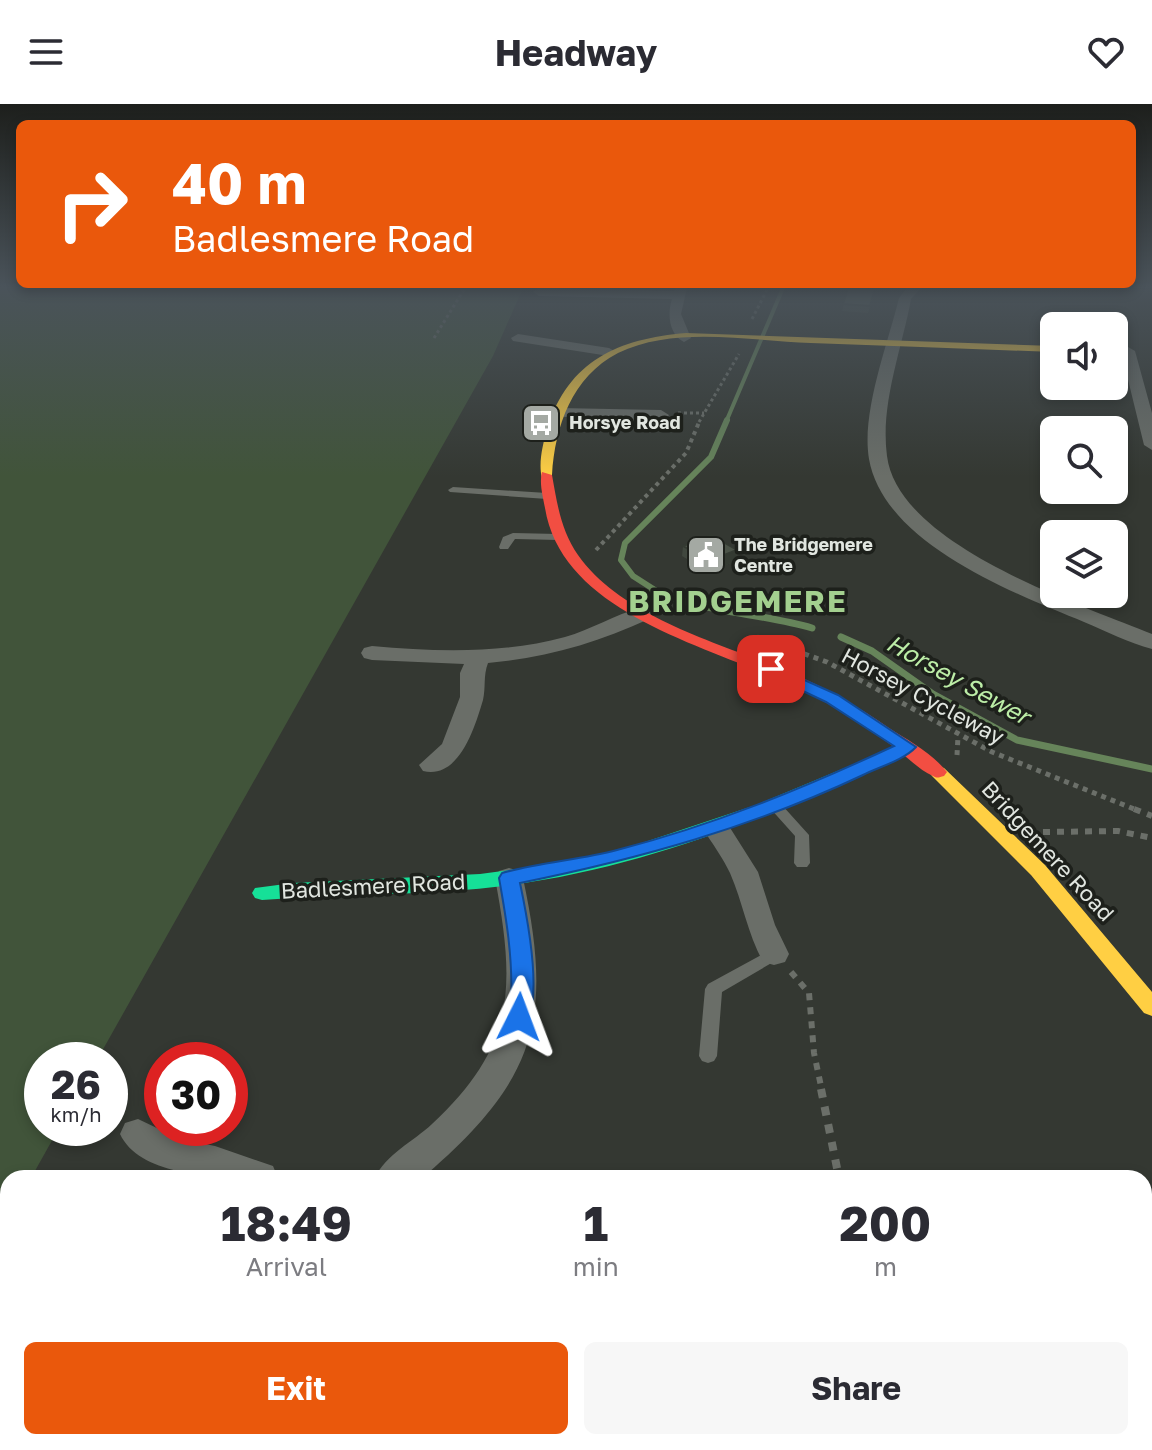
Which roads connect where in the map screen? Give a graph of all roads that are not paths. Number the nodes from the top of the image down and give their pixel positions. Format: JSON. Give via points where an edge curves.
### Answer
{"nodes":[{"id":1,"x":604,"y":351,"type":"edge"},
{"id":2,"x":615,"y":351,"type":"edge"},
{"id":3,"x":894,"y":351,"type":"edge"},
{"id":4,"x":609,"y":352,"type":"junction"},
{"id":5,"x":1128,"y":366,"type":"edge"},
{"id":6,"x":559,"y":413,"type":"junction"},
{"id":7,"x":661,"y":415,"type":"dead end"},
{"id":8,"x":1152,"y":445,"type":"edge"},
{"id":9,"x":453,"y":490,"type":"dead end"},
{"id":10,"x":547,"y":496,"type":"junction"},
{"id":11,"x":558,"y":537,"type":"junction"},
{"id":12,"x":504,"y":547,"type":"dead end"},
{"id":13,"x":641,"y":614,"type":"junction"},
{"id":14,"x":1152,"y":642,"type":"edge"},
{"id":15,"x":372,"y":653,"type":"dead end"},
{"id":16,"x":478,"y":659,"type":"junction"},
{"id":17,"x":907,"y":747,"type":"junction"},
{"id":18,"x":432,"y":765,"type":"dead end"},
{"id":19,"x":776,"y":807,"type":"junction"},
{"id":20,"x":717,"y":829,"type":"junction"},
{"id":21,"x":802,"y":863,"type":"dead end"},
{"id":22,"x":509,"y":878,"type":"junction"},
{"id":23,"x":262,"y":893,"type":"dead end"},
{"id":24,"x":774,"y":954,"type":"joint"},
{"id":25,"x":1152,"y":1007,"type":"edge"},
{"id":26,"x":708,"y":1056,"type":"dead end"},
{"id":27,"x":138,"y":1134,"type":"dead end"},
{"id":28,"x":238,"y":1170,"type":"edge"},
{"id":29,"x":402,"y":1170,"type":"edge"}],
"edges":[{"from":1,"to":4,"type":"street"},
{"from":2,"to":4,"type":"street"},
{"from":3,"to":14,"type":"street","via":[[877,444],[886,485],[903,507],[977,566]]},
{"from":4,"to":6,"type":"street","name":"Bridgemere Road"},
{"from":5,"to":8,"type":"street"},
{"from":6,"to":7,"type":"street"},
{"from":6,"to":10,"type":"street","name":"Bridgemere Road","via":[[548,447]]},
{"from":9,"to":10,"type":"lane"},
{"from":10,"to":11,"type":"street","name":"Bridgemere Road"},
{"from":11,"to":12,"type":"lane","via":[[513,536]]},
{"from":11,"to":13,"type":"street","name":"Bridgemere Road","via":[[585,574]]},
{"from":13,"to":16,"type":"street","via":[[595,637]]},
{"from":13,"to":17,"type":"street","name":"Bridgemere Road","via":[[832,699]]},
{"from":15,"to":16,"type":"street"},
{"from":16,"to":18,"type":"street","via":[[472,697],[453,747]]},
{"from":17,"to":19,"type":"street","name":"Badlesmere Road"},
{"from":17,"to":25,"type":"street","name":"Bridgemere Road","via":[[1011,840]]},
{"from":19,"to":20,"type":"street","name":"Badlesmere Road"},
{"from":19,"to":21,"type":"lane","via":[[802,835]]},
{"from":20,"to":22,"type":"street","name":"Badlesmere Road","via":[[613,858]]},
{"from":20,"to":24,"type":"street","via":[[744,872]]},
{"from":22,"to":23,"type":"street","name":"Badlesmere Road"},
{"from":22,"to":29,"type":"street","via":[[519,929],[522,1000],[515,1034],[495,1078]]},
{"from":24,"to":26,"type":"lane","via":[[714,989]]},
{"from":27,"to":28,"type":"street","via":[[173,1154]]}]}
